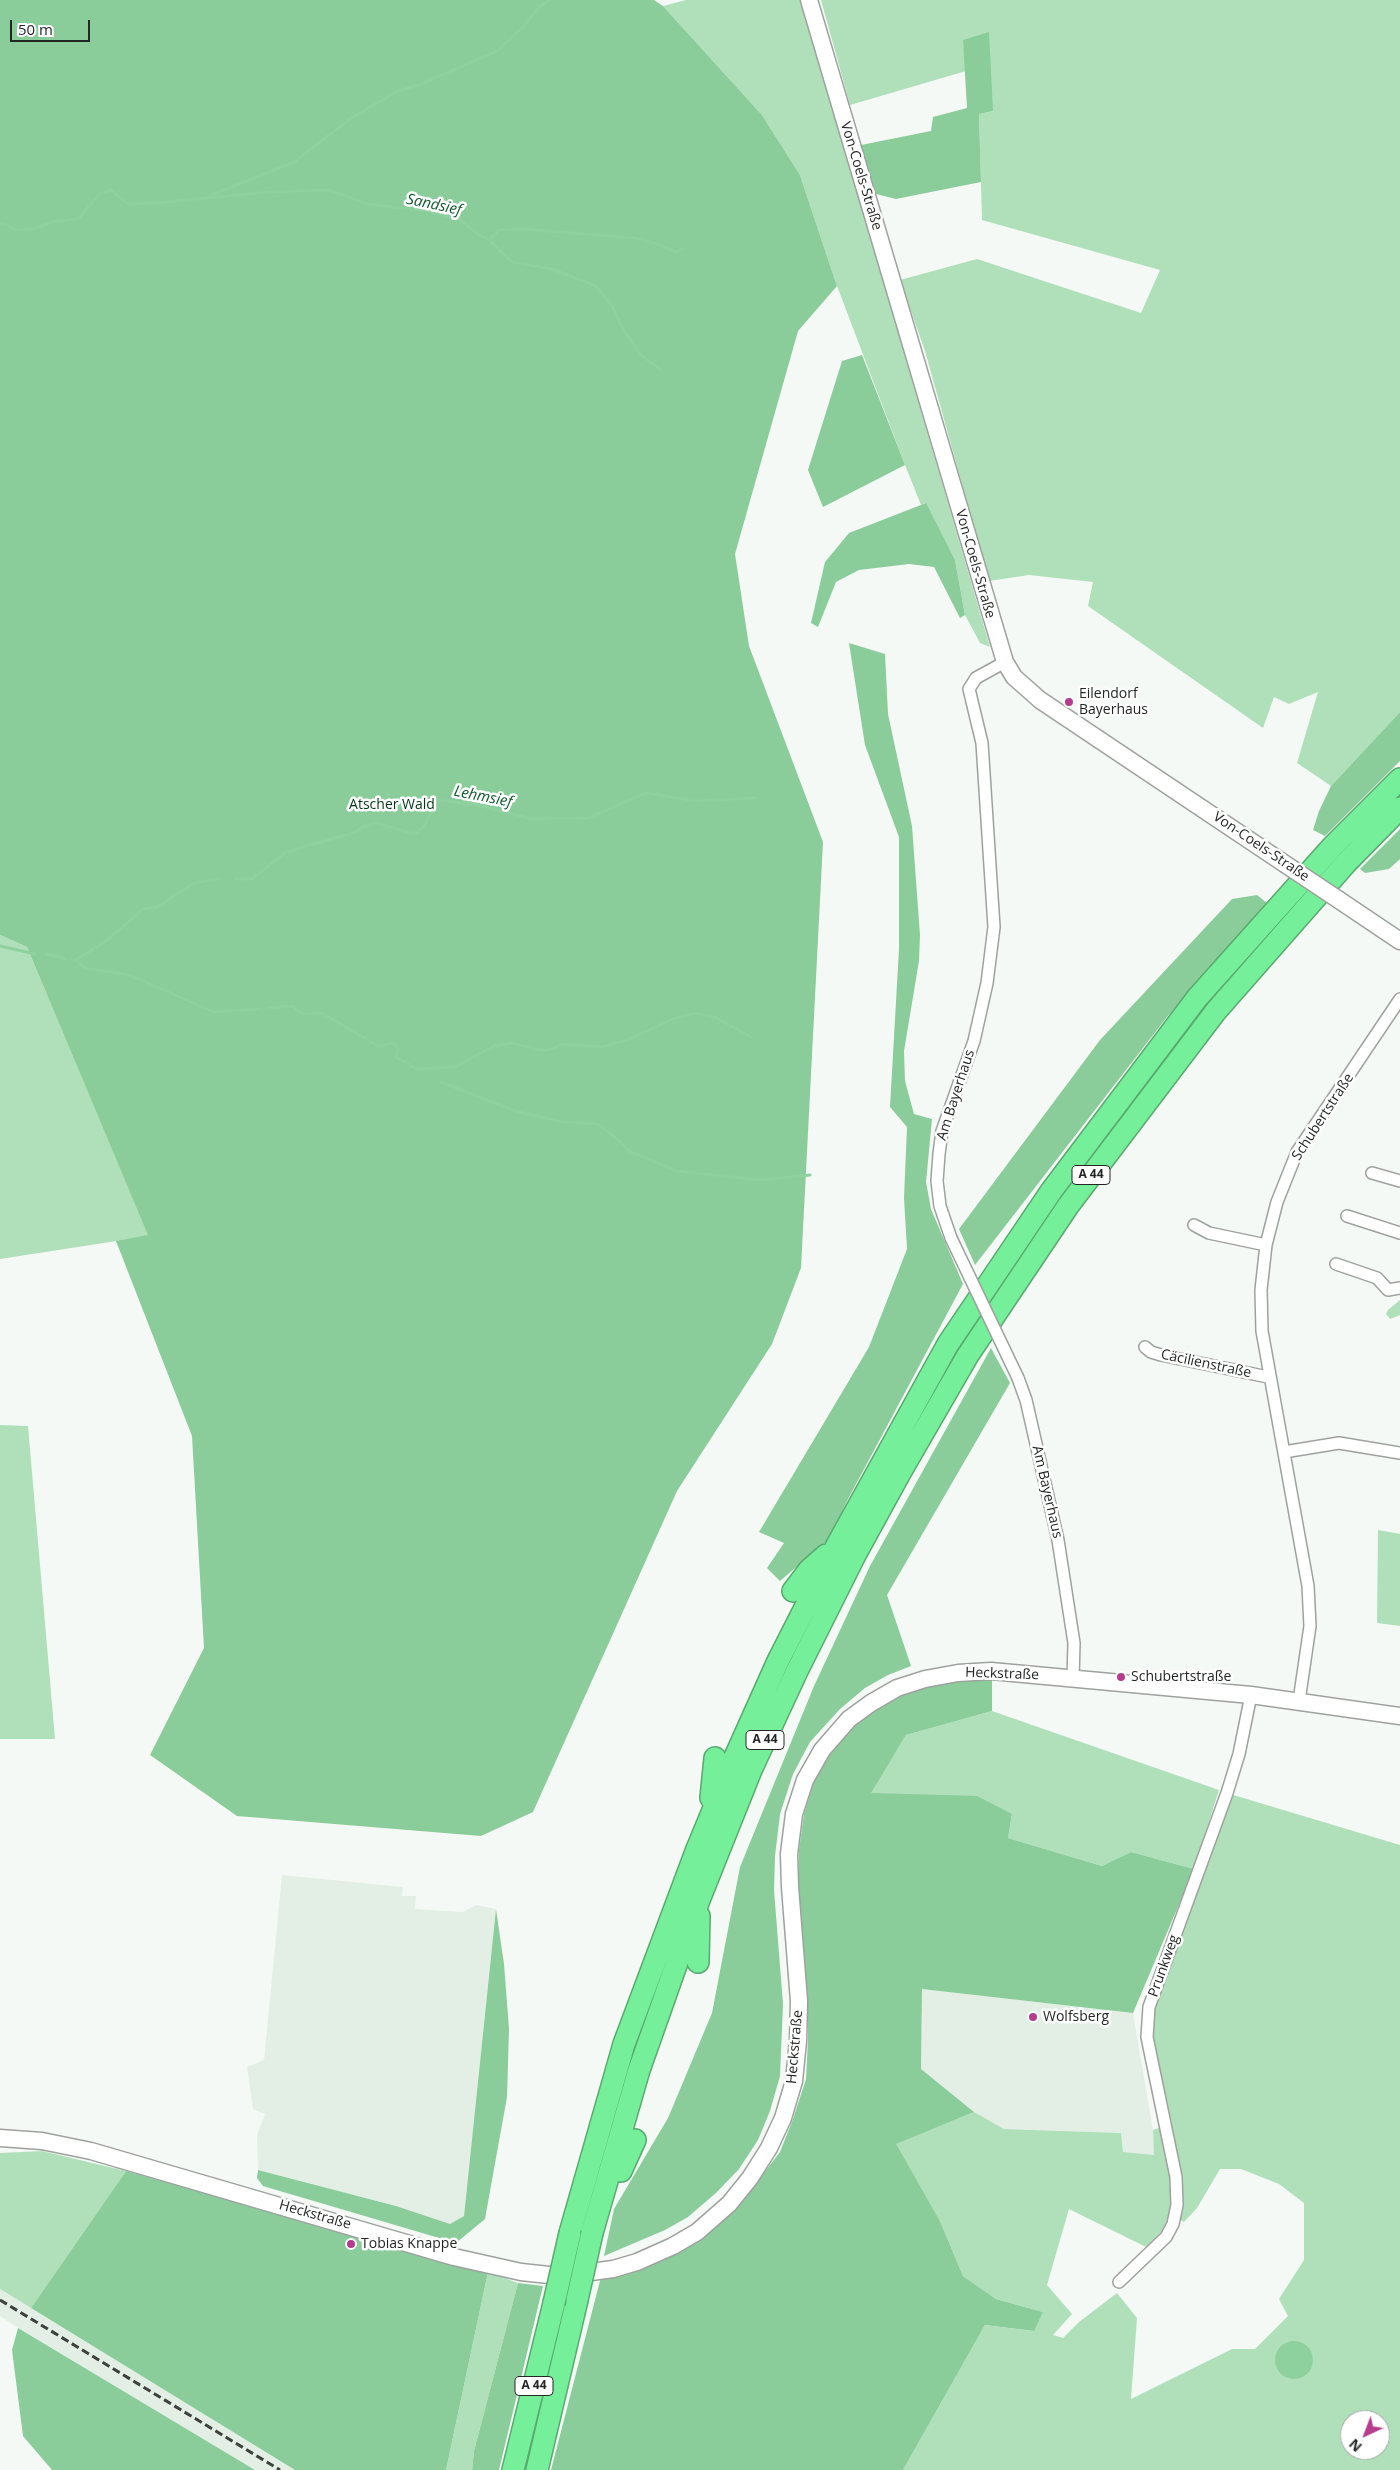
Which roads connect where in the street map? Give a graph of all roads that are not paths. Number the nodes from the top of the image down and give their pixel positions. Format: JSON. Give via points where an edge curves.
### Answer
{"nodes":[{"id":1,"x":809,"y":0,"type":"edge"},
{"id":2,"x":1005,"y":662,"type":"junction"},
{"id":3,"x":1400,"y":779,"type":"edge"},
{"id":4,"x":1400,"y":808,"type":"edge"},
{"id":5,"x":1400,"y":942,"type":"edge"},
{"id":6,"x":1400,"y":999,"type":"edge"},
{"id":7,"x":1372,"y":1173,"type":"dead end"},
{"id":8,"x":1400,"y":1181,"type":"edge"},
{"id":9,"x":1347,"y":1216,"type":"dead end"},
{"id":10,"x":1194,"y":1225,"type":"dead end"},
{"id":11,"x":1400,"y":1233,"type":"edge"},
{"id":12,"x":1266,"y":1245,"type":"junction"},
{"id":13,"x":1336,"y":1264,"type":"dead end"},
{"id":14,"x":1400,"y":1288,"type":"edge"},
{"id":15,"x":1145,"y":1347,"type":"dead end"},
{"id":16,"x":1268,"y":1377,"type":"junction"},
{"id":17,"x":1284,"y":1452,"type":"junction"},
{"id":18,"x":1400,"y":1453,"type":"edge"},
{"id":19,"x":837,"y":1545,"type":"junction"},
{"id":20,"x":792,"y":1591,"type":"dead end"},
{"id":21,"x":1073,"y":1678,"type":"junction"},
{"id":22,"x":1251,"y":1696,"type":"junction"},
{"id":23,"x":1299,"y":1701,"type":"junction"},
{"id":24,"x":1400,"y":1716,"type":"edge"},
{"id":25,"x":714,"y":1758,"type":"dead end"},
{"id":26,"x":708,"y":1821,"type":"junction"},
{"id":27,"x":699,"y":1900,"type":"junction"},
{"id":28,"x":698,"y":1962,"type":"dead end"},
{"id":29,"x":0,"y":2138,"type":"edge"},
{"id":30,"x":635,"y":2140,"type":"dead end"},
{"id":31,"x":598,"y":2213,"type":"junction"},
{"id":32,"x":1119,"y":2282,"type":"dead end"},
{"id":33,"x":513,"y":2470,"type":"edge"},
{"id":34,"x":537,"y":2470,"type":"edge"}],
"edges":[{"from":1,"to":2,"type":"main road","name":"Von-Coels-Straße"},
{"from":2,"to":5,"type":"main road","name":"Von-Coels-Straße","bridge":true,"via":[[1014,677],[1040,700]]},
{"from":2,"to":21,"type":"street","name":"Am Bayerhaus","bridge":true,"via":[[976,678],[969,689],[982,743],[994,927],[987,983],[974,1040],[942,1131],[937,1181],[940,1206],[951,1238],[1026,1400],[1058,1540],[1074,1643]]},
{"from":3,"to":19,"type":"highway","number":"A 44","via":[[1332,847],[1197,998],[1052,1190],[948,1344]]},
{"from":4,"to":27,"type":"highway","number":"A 44","via":[[1346,863],[1216,1010],[1068,1206],[968,1355],[860,1546],[797,1672],[751,1770]]},
{"from":6,"to":12,"type":"street","name":"Schubertstraße","via":[[1297,1152],[1277,1202]]},
{"from":7,"to":8,"type":"street"},
{"from":9,"to":11,"type":"street"},
{"from":10,"to":12,"type":"street","via":[[1209,1233]]},
{"from":12,"to":16,"type":"street","name":"Schubertstraße","via":[[1261,1290]]},
{"from":13,"to":14,"type":"street","via":[[1377,1278],[1388,1290]]},
{"from":15,"to":16,"type":"street","name":"Cäcilienstraße","via":[[1161,1355]]},
{"from":16,"to":17,"type":"street","name":"Schubertstraße"},
{"from":17,"to":18,"type":"street","via":[[1339,1443]]},
{"from":17,"to":23,"type":"street","name":"Schubertstraße","via":[[1308,1586],[1310,1626]]},
{"from":19,"to":20,"type":"highway","via":[[809,1570]]},
{"from":19,"to":26,"type":"highway","number":"A 44","via":[[778,1661]]},
{"from":21,"to":22,"type":"main road","name":"Heckstraße"},
{"from":21,"to":29,"type":"main road","name":"Heckstraße","via":[[958,1672],[925,1679],[897,1688],[870,1703],[849,1719],[822,1750],[805,1780],[794,1814],[789,1854],[799,2001],[794,2081],[783,2118],[769,2148],[729,2204],[697,2232],[637,2262],[576,2274],[521,2272],[454,2257],[100,2153],[42,2141]]},
{"from":22,"to":23,"type":"main road","name":"Heckstraße"},
{"from":22,"to":32,"type":"street","name":"Prunkweg","via":[[1227,1793],[1149,2007],[1147,2038],[1176,2177],[1177,2205],[1173,2224],[1166,2237]]},
{"from":23,"to":24,"type":"main road","name":"Heckstraße"},
{"from":25,"to":26,"type":"highway"},
{"from":26,"to":33,"type":"highway","number":"A 44","bridge":true,"via":[[624,2044],[570,2233]]},
{"from":27,"to":28,"type":"highway"},
{"from":27,"to":31,"type":"highway","number":"A 44","via":[[639,2070]]},
{"from":30,"to":31,"type":"highway"},
{"from":31,"to":34,"type":"highway","number":"A 44","bridge":true}]}
